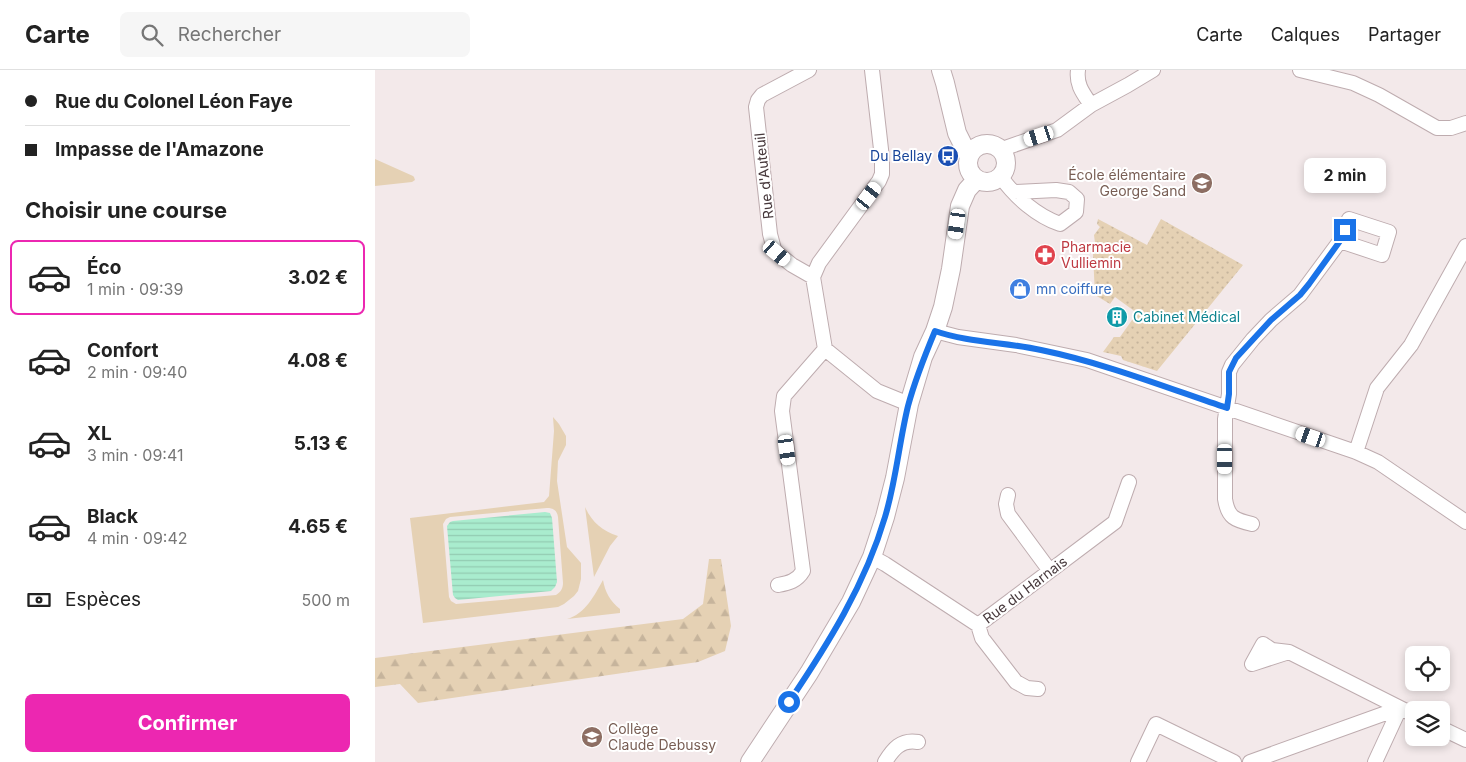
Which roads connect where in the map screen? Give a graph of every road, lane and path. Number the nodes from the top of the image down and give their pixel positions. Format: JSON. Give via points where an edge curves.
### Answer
{"nodes":[{"id":1,"x":807,"y":70,"type":"edge"},
{"id":2,"x":872,"y":70,"type":"edge"},
{"id":3,"x":941,"y":70,"type":"edge"},
{"id":4,"x":1078,"y":70,"type":"edge"},
{"id":5,"x":1153,"y":70,"type":"edge"},
{"id":6,"x":1300,"y":70,"type":"edge"},
{"id":7,"x":1091,"y":105,"type":"junction"},
{"id":8,"x":1466,"y":123,"type":"edge"},
{"id":9,"x":969,"y":148,"type":"junction"},
{"id":10,"x":1001,"y":149,"type":"junction"},
{"id":11,"x":1001,"y":176,"type":"junction"},
{"id":12,"x":977,"y":179,"type":"junction"},
{"id":13,"x":1014,"y":192,"type":"dead end"},
{"id":14,"x":1340,"y":241,"type":"dead end"},
{"id":15,"x":1466,"y":246,"type":"edge"},
{"id":16,"x":813,"y":277,"type":"junction"},
{"id":17,"x":935,"y":331,"type":"junction"},
{"id":18,"x":825,"y":349,"type":"junction"},
{"id":19,"x":909,"y":404,"type":"junction"},
{"id":20,"x":1227,"y":408,"type":"junction"},
{"id":21,"x":1356,"y":452,"type":"junction"},
{"id":22,"x":1129,"y":482,"type":"dead end"},
{"id":23,"x":1008,"y":495,"type":"dead end"},
{"id":24,"x":1466,"y":522,"type":"edge"},
{"id":25,"x":1252,"y":524,"type":"dead end"},
{"id":26,"x":872,"y":557,"type":"junction"},
{"id":27,"x":1050,"y":571,"type":"junction"},
{"id":28,"x":778,"y":585,"type":"dead end"},
{"id":29,"x":978,"y":625,"type":"junction"},
{"id":30,"x":1289,"y":652,"type":"dead end"},
{"id":31,"x":1038,"y":688,"type":"dead end"},
{"id":32,"x":1400,"y":708,"type":"junction"},
{"id":33,"x":1405,"y":710,"type":"edge"},
{"id":34,"x":1450,"y":732,"type":"edge"},
{"id":35,"x":1466,"y":740,"type":"edge"},
{"id":36,"x":918,"y":742,"type":"dead end"},
{"id":37,"x":750,"y":762,"type":"edge"},
{"id":38,"x":885,"y":762,"type":"edge"},
{"id":39,"x":1138,"y":762,"type":"edge"},
{"id":40,"x":1234,"y":762,"type":"edge"},
{"id":41,"x":1250,"y":762,"type":"edge"},
{"id":42,"x":1375,"y":762,"type":"edge"}],
"edges":[{"from":1,"to":16,"type":"street","name":"Rue d'Auteuil","via":[[762,95],[756,107],[774,249],[792,266]]},
{"from":2,"to":16,"type":"street","via":[[882,174],[819,263]]},
{"from":3,"to":9,"type":"street","via":[[957,133]]},
{"from":4,"to":7,"type":"street","via":[[1079,86]]},
{"from":5,"to":7,"type":"street"},
{"from":6,"to":8,"type":"street","via":[[1353,83],[1437,128]]},
{"from":7,"to":10,"type":"street","via":[[1057,130]]},
{"from":9,"to":10,"type":"street","via":[[989,143]]},
{"from":9,"to":12,"type":"street","via":[[969,167]]},
{"from":10,"to":11,"type":"street","via":[[1007,163]]},
{"from":11,"to":12,"type":"street","via":[[992,182]]},
{"from":11,"to":13,"type":"street"},
{"from":12,"to":17,"type":"street","via":[[965,193],[960,206],[949,279]]},
{"from":14,"to":20,"type":"street","via":[[1300,295],[1271,320],[1236,358],[1229,372]]},
{"from":15,"to":21,"type":"street","via":[[1411,345],[1377,388]]},
{"from":16,"to":18,"type":"street"},
{"from":17,"to":19,"type":"street","via":[[923,357]]},
{"from":17,"to":20,"type":"street","via":[[958,338],[1016,345],[1087,360]]},
{"from":18,"to":19,"type":"street","via":[[877,390]]},
{"from":18,"to":28,"type":"street","via":[[784,396],[782,412],[803,571],[798,578]]},
{"from":19,"to":26,"type":"street","via":[[895,478]]},
{"from":20,"to":21,"type":"street"},
{"from":20,"to":25,"type":"street","via":[[1226,505],[1236,520]]},
{"from":21,"to":24,"type":"street","via":[[1378,462]]},
{"from":22,"to":27,"type":"street","name":"Rue du Harnais","via":[[1115,522]]},
{"from":23,"to":27,"type":"street","via":[[1008,514]]},
{"from":26,"to":29,"type":"street","name":"Rue du Harnais"},
{"from":26,"to":37,"type":"street","via":[[851,602],[809,673]]},
{"from":27,"to":29,"type":"street","name":"Rue du Harnais"},
{"from":29,"to":31,"type":"street","via":[[982,638],[1016,682],[1027,688]]},
{"from":30,"to":32,"type":"street"},
{"from":32,"to":33,"type":"street"},
{"from":32,"to":41,"type":"street"},
{"from":32,"to":42,"type":"street"},
{"from":34,"to":35,"type":"street"},
{"from":36,"to":38,"type":"street","via":[[900,744]]},
{"from":39,"to":40,"type":"street","via":[[1156,724]]}]}
